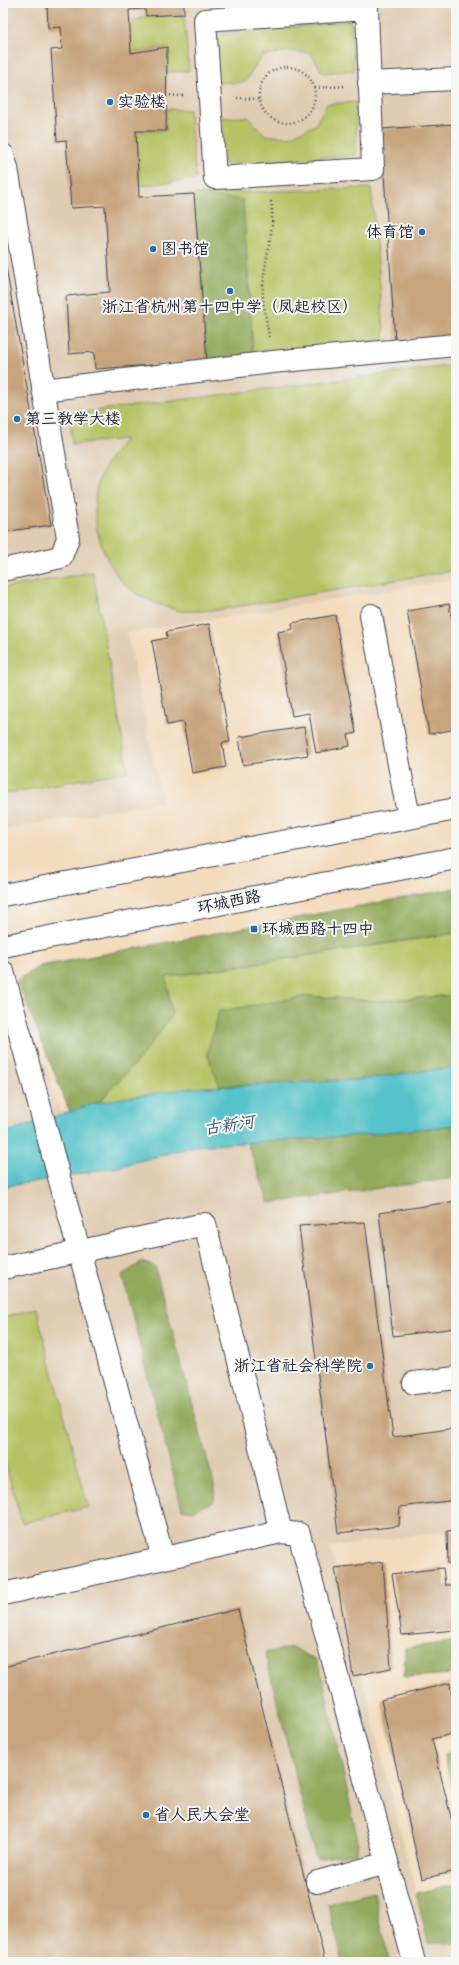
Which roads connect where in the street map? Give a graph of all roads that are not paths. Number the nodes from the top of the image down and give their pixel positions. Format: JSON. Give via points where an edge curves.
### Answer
{"nodes":[{"id":1,"x":352,"y":6,"type":"edge"},
{"id":2,"x":228,"y":11,"type":"edge"},
{"id":3,"x":456,"y":79,"type":"edge"},
{"id":4,"x":369,"y":84,"type":"junction"},
{"id":5,"x":3,"y":155,"type":"edge"},
{"id":6,"x":456,"y":345,"type":"edge"},
{"id":7,"x":43,"y":390,"type":"junction"},
{"id":8,"x":3,"y":570,"type":"edge"},
{"id":9,"x":371,"y":615,"type":"dead end"},
{"id":10,"x":456,"y":809,"type":"edge"},
{"id":11,"x":409,"y":818,"type":"junction"},
{"id":12,"x":456,"y":858,"type":"edge"},
{"id":13,"x":3,"y":895,"type":"edge"},
{"id":14,"x":3,"y":946,"type":"edge"},
{"id":15,"x":3,"y":972,"type":"edge"},
{"id":16,"x":80,"y":1252,"type":"junction"},
{"id":17,"x":3,"y":1268,"type":"edge"},
{"id":18,"x":456,"y":1378,"type":"edge"},
{"id":19,"x":414,"y":1383,"type":"dead end"},
{"id":20,"x":281,"y":1532,"type":"junction"},
{"id":21,"x":163,"y":1558,"type":"junction"},
{"id":22,"x":3,"y":1594,"type":"edge"},
{"id":23,"x":387,"y":1863,"type":"junction"},
{"id":24,"x":317,"y":1882,"type":"dead end"},
{"id":25,"x":414,"y":1962,"type":"edge"}],
"edges":[{"from":1,"to":2,"type":"street"},
{"from":1,"to":4,"type":"street","via":[[367,9]]},
{"from":2,"to":4,"type":"street","via":[[206,20],[215,178],[373,169]]},
{"from":3,"to":4,"type":"street"},
{"from":5,"to":7,"type":"street"},
{"from":6,"to":7,"type":"street","via":[[272,362]]},
{"from":7,"to":8,"type":"street","via":[[68,538],[61,557]]},
{"from":9,"to":11,"type":"street"},
{"from":10,"to":11,"type":"street"},
{"from":11,"to":13,"type":"street"},
{"from":12,"to":14,"type":"street","name":"环城西路"},
{"from":15,"to":16,"type":"street"},
{"from":16,"to":17,"type":"street"},
{"from":16,"to":20,"type":"street","via":[[205,1224]]},
{"from":16,"to":21,"type":"street"},
{"from":18,"to":19,"type":"street"},
{"from":20,"to":21,"type":"street"},
{"from":20,"to":23,"type":"street","via":[[299,1534]]},
{"from":21,"to":22,"type":"street"},
{"from":23,"to":24,"type":"street"},
{"from":23,"to":25,"type":"street"}]}
